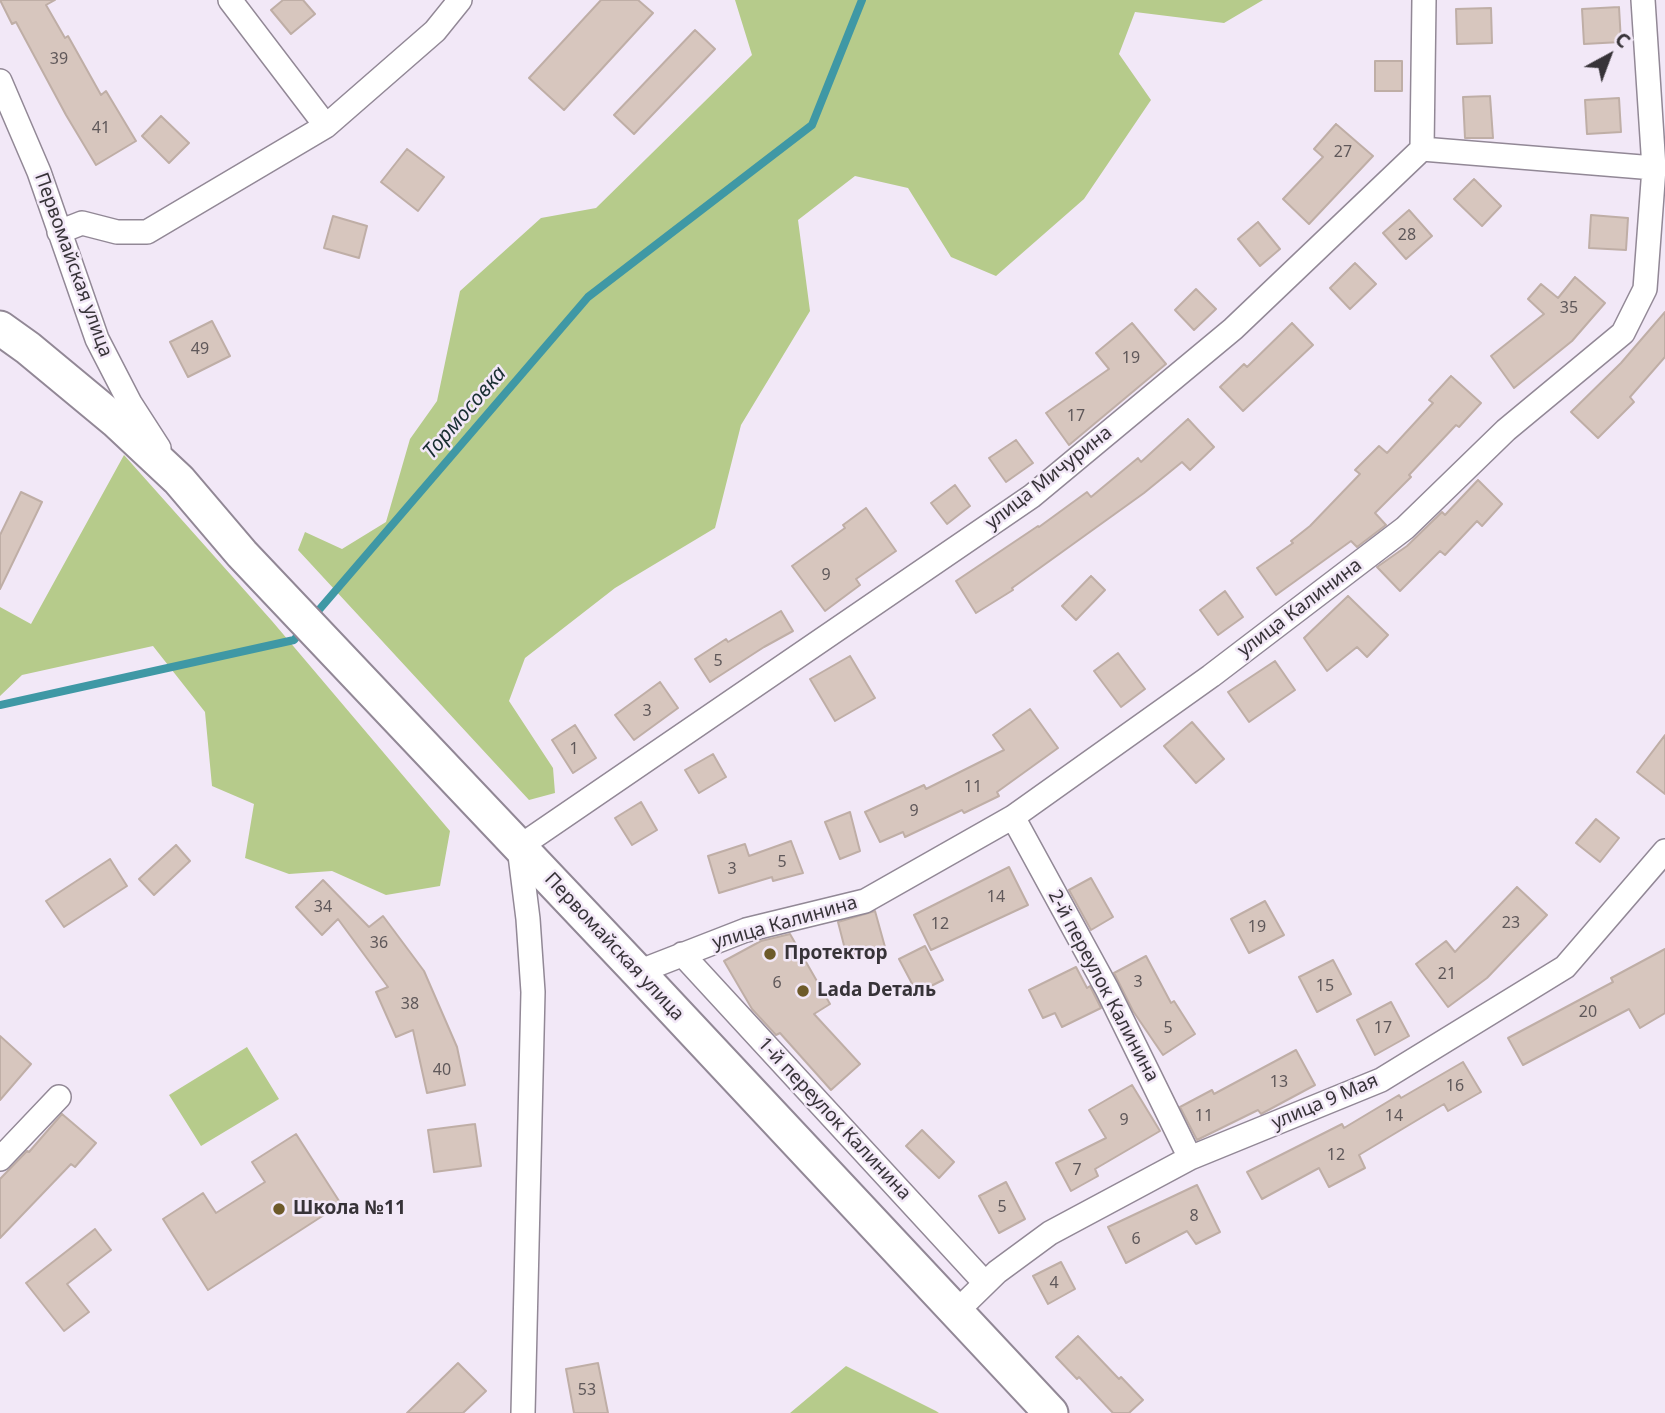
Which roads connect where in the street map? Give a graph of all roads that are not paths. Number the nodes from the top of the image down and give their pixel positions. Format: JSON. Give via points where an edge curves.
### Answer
{"nodes":[{"id":1,"x":230,"y":0,"type":"edge"},
{"id":2,"x":460,"y":0,"type":"edge"},
{"id":3,"x":1424,"y":0,"type":"edge"},
{"id":4,"x":1643,"y":0,"type":"edge"},
{"id":5,"x":0,"y":81,"type":"edge"},
{"id":6,"x":326,"y":126,"type":"junction"},
{"id":7,"x":1422,"y":149,"type":"junction"},
{"id":8,"x":1654,"y":168,"type":"junction"},
{"id":9,"x":60,"y":232,"type":"junction"},
{"id":10,"x":0,"y":328,"type":"edge"},
{"id":11,"x":179,"y":480,"type":"junction"},
{"id":12,"x":1013,"y":817,"type":"junction"},
{"id":13,"x":519,"y":847,"type":"junction"},
{"id":14,"x":1665,"y":851,"type":"edge"},
{"id":15,"x":682,"y":954,"type":"junction"},
{"id":16,"x":638,"y":972,"type":"junction"},
{"id":17,"x":59,"y":1097,"type":"dead end"},
{"id":18,"x":1190,"y":1158,"type":"junction"},
{"id":19,"x":0,"y":1159,"type":"edge"},
{"id":20,"x":985,"y":1283,"type":"junction"},
{"id":21,"x":955,"y":1313,"type":"junction"},
{"id":22,"x":523,"y":1413,"type":"edge"},
{"id":23,"x":1051,"y":1413,"type":"edge"}],
"edges":[{"from":1,"to":6,"type":"street"},
{"from":2,"to":6,"type":"street","via":[[435,31]]},
{"from":3,"to":7,"type":"street"},
{"from":4,"to":8,"type":"street","name":"улица Калинина"},
{"from":5,"to":9,"type":"street","name":"Первомайская улица"},
{"from":6,"to":9,"type":"street","via":[[147,232],[117,232],[82,223]]},
{"from":7,"to":8,"type":"street"},
{"from":7,"to":13,"type":"street","name":"улица Мичурина","via":[[1233,330],[1032,495]]},
{"from":8,"to":12,"type":"street","name":"улица Калинина","via":[[1645,289],[1623,333],[1506,430],[1405,528],[1211,676]]},
{"from":9,"to":11,"type":"street","name":"Первомайская улица","via":[[97,339],[130,403]]},
{"from":10,"to":11,"type":"main road","name":"Первомайская улица","via":[[97,405]]},
{"from":11,"to":13,"type":"main road","name":"Первомайская улица","via":[[242,554]]},
{"from":12,"to":15,"type":"street","name":"улица Калинина","via":[[865,901],[746,930]]},
{"from":12,"to":18,"type":"street","name":"2-й переулок Калинина","via":[[1107,989]]},
{"from":13,"to":16,"type":"main road","name":"Первомайская улица"},
{"from":13,"to":22,"type":"street","via":[[533,992]]},
{"from":14,"to":18,"type":"street","name":"улица 9 Мая","via":[[1565,967],[1381,1080]]},
{"from":15,"to":16,"type":"street","name":"улица Калинина"},
{"from":15,"to":20,"type":"street","name":"1-й переулок Калинина"},
{"from":16,"to":21,"type":"main road","name":"Первомайская улица"},
{"from":17,"to":19,"type":"street"},
{"from":18,"to":20,"type":"street","name":"улица 9 Мая","via":[[1051,1233]]},
{"from":20,"to":21,"type":"street","name":"улица 9 Мая"},
{"from":21,"to":23,"type":"main road","name":"Первомайская улица"}]}
